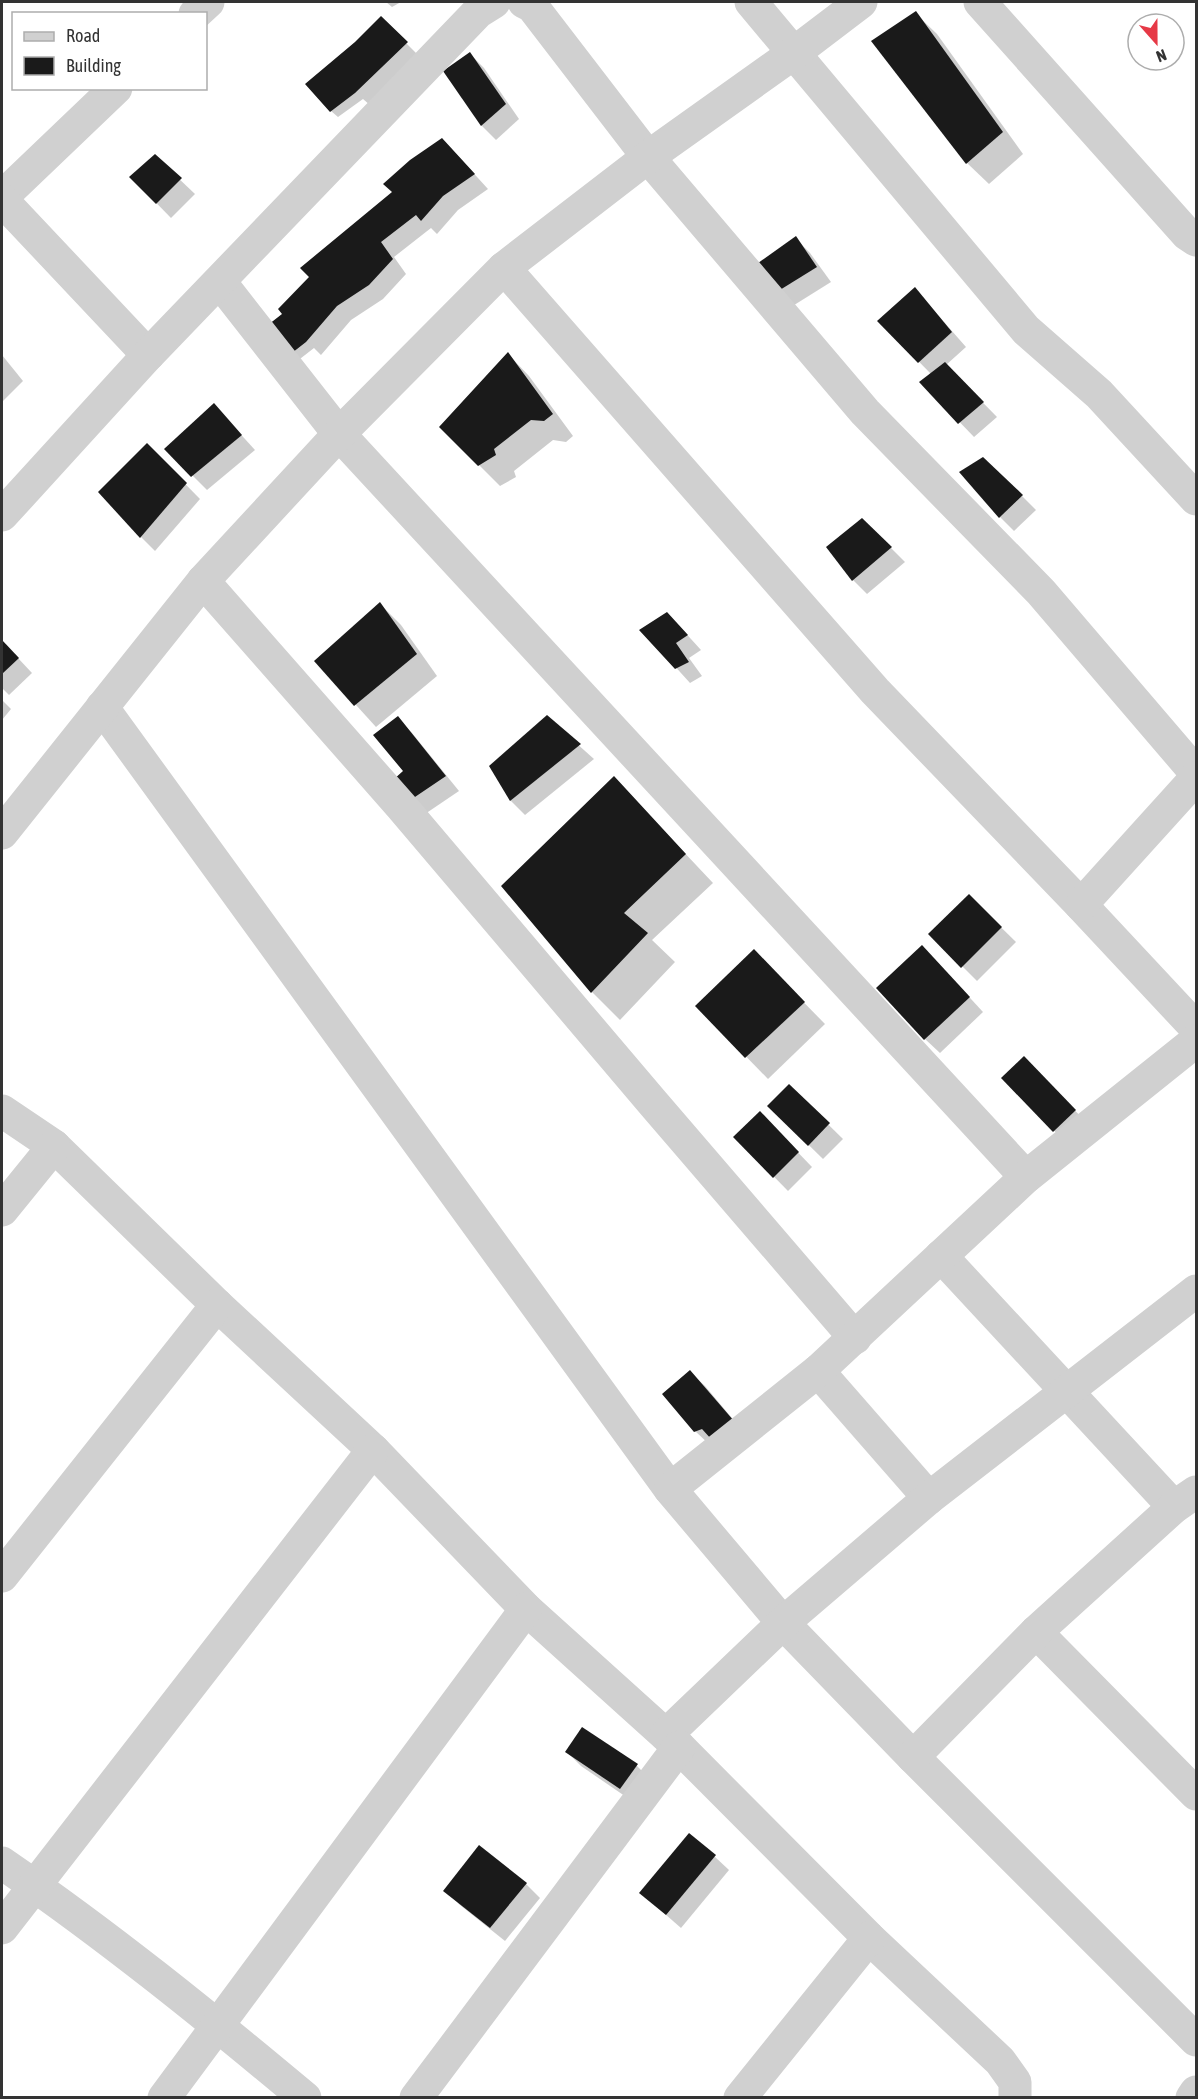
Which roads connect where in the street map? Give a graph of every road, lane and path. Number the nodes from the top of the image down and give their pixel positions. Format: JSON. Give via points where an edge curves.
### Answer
{"nodes":[{"id":1,"x":494,"y":2,"type":"edge"},
{"id":2,"x":524,"y":2,"type":"edge"},
{"id":3,"x":750,"y":2,"type":"edge"},
{"id":4,"x":861,"y":2,"type":"edge"},
{"id":5,"x":980,"y":2,"type":"edge"},
{"id":6,"x":794,"y":53,"type":"junction"},
{"id":7,"x":114,"y":90,"type":"edge"},
{"id":8,"x":648,"y":157,"type":"junction"},
{"id":9,"x":2,"y":198,"type":"edge"},
{"id":10,"x":1197,"y":240,"type":"edge"},
{"id":11,"x":504,"y":268,"type":"junction"},
{"id":12,"x":220,"y":282,"type":"junction"},
{"id":13,"x":148,"y":355,"type":"junction"},
{"id":14,"x":339,"y":434,"type":"junction"},
{"id":15,"x":1197,"y":499,"type":"edge"},
{"id":16,"x":2,"y":515,"type":"edge"},
{"id":17,"x":203,"y":581,"type":"junction"},
{"id":18,"x":102,"y":707,"type":"junction"},
{"id":19,"x":1197,"y":773,"type":"edge"},
{"id":20,"x":1197,"y":778,"type":"edge"},
{"id":21,"x":2,"y":832,"type":"edge"},
{"id":22,"x":1081,"y":905,"type":"junction"},
{"id":23,"x":1197,"y":1028,"type":"edge"},
{"id":24,"x":1197,"y":1041,"type":"edge"},
{"id":25,"x":2,"y":1111,"type":"edge"},
{"id":26,"x":54,"y":1146,"type":"junction"},
{"id":27,"x":1026,"y":1177,"type":"junction"},
{"id":28,"x":2,"y":1210,"type":"edge"},
{"id":29,"x":941,"y":1256,"type":"junction"},
{"id":30,"x":1197,"y":1290,"type":"edge"},
{"id":31,"x":217,"y":1305,"type":"junction"},
{"id":32,"x":855,"y":1338,"type":"junction"},
{"id":33,"x":818,"y":1371,"type":"junction"},
{"id":34,"x":1067,"y":1392,"type":"junction"},
{"id":35,"x":373,"y":1450,"type":"junction"},
{"id":36,"x":670,"y":1490,"type":"junction"},
{"id":37,"x":929,"y":1498,"type":"junction"},
{"id":38,"x":1185,"y":1500,"type":"edge"},
{"id":39,"x":2,"y":1576,"type":"edge"},
{"id":40,"x":526,"y":1609,"type":"junction"},
{"id":41,"x":783,"y":1623,"type":"junction"},
{"id":42,"x":1036,"y":1632,"type":"junction"},
{"id":43,"x":673,"y":1741,"type":"junction"},
{"id":44,"x":913,"y":1756,"type":"junction"},
{"id":45,"x":1197,"y":1794,"type":"edge"},
{"id":46,"x":2,"y":1863,"type":"edge"},
{"id":47,"x":34,"y":1885,"type":"junction"},
{"id":48,"x":2,"y":1928,"type":"edge"},
{"id":49,"x":869,"y":1938,"type":"junction"},
{"id":50,"x":218,"y":2025,"type":"junction"},
{"id":51,"x":1197,"y":2040,"type":"edge"},
{"id":52,"x":1197,"y":2092,"type":"edge"},
{"id":53,"x":164,"y":2097,"type":"edge"},
{"id":54,"x":305,"y":2097,"type":"edge"},
{"id":55,"x":416,"y":2097,"type":"edge"},
{"id":56,"x":740,"y":2097,"type":"edge"},
{"id":57,"x":1015,"y":2097,"type":"edge"},
{"id":58,"x":1192,"y":2097,"type":"edge"}],
"edges":[{"from":1,"to":12,"type":"street","via":[[478,12]]},
{"from":2,"to":8,"type":"street","via":[[532,6]]},
{"from":3,"to":6,"type":"street"},
{"from":4,"to":6,"type":"street"},
{"from":5,"to":10,"type":"street","via":[[1187,234]]},
{"from":6,"to":8,"type":"street"},
{"from":6,"to":15,"type":"street","via":[[1026,330],[1099,394]]},
{"from":7,"to":9,"type":"street"},
{"from":8,"to":11,"type":"street"},
{"from":8,"to":19,"type":"street","via":[[865,412],[1041,592]]},
{"from":9,"to":13,"type":"street"},
{"from":11,"to":14,"type":"street"},
{"from":11,"to":22,"type":"street","via":[[875,691]]},
{"from":12,"to":13,"type":"street"},
{"from":12,"to":14,"type":"street"},
{"from":13,"to":16,"type":"street"},
{"from":14,"to":17,"type":"street"},
{"from":14,"to":27,"type":"street"},
{"from":17,"to":18,"type":"street"},
{"from":17,"to":32,"type":"street","via":[[401,806]]},
{"from":18,"to":21,"type":"street"},
{"from":18,"to":36,"type":"street"},
{"from":20,"to":22,"type":"street"},
{"from":22,"to":23,"type":"street"},
{"from":24,"to":27,"type":"street"},
{"from":25,"to":26,"type":"street"},
{"from":26,"to":28,"type":"street"},
{"from":26,"to":31,"type":"street"},
{"from":27,"to":29,"type":"street"},
{"from":29,"to":32,"type":"street"},
{"from":29,"to":34,"type":"street"},
{"from":30,"to":34,"type":"street"},
{"from":31,"to":35,"type":"street"},
{"from":31,"to":39,"type":"street"},
{"from":32,"to":33,"type":"street"},
{"from":33,"to":36,"type":"street"},
{"from":33,"to":37,"type":"street"},
{"from":34,"to":37,"type":"street"},
{"from":34,"to":38,"type":"street"},
{"from":35,"to":40,"type":"street"},
{"from":35,"to":47,"type":"street"},
{"from":36,"to":41,"type":"street"},
{"from":37,"to":41,"type":"street"},
{"from":38,"to":42,"type":"street"},
{"from":40,"to":43,"type":"street"},
{"from":40,"to":50,"type":"street"},
{"from":41,"to":43,"type":"street"},
{"from":41,"to":44,"type":"street"},
{"from":42,"to":44,"type":"street"},
{"from":42,"to":45,"type":"street"},
{"from":43,"to":49,"type":"street"},
{"from":43,"to":55,"type":"street"},
{"from":44,"to":51,"type":"street"},
{"from":46,"to":47,"type":"street"},
{"from":47,"to":48,"type":"street"},
{"from":47,"to":50,"type":"street"},
{"from":49,"to":56,"type":"street"},
{"from":49,"to":57,"type":"street","via":[[1000,2061],[1015,2082]]},
{"from":50,"to":53,"type":"street"},
{"from":50,"to":54,"type":"street"},
{"from":52,"to":58,"type":"street"}]}
